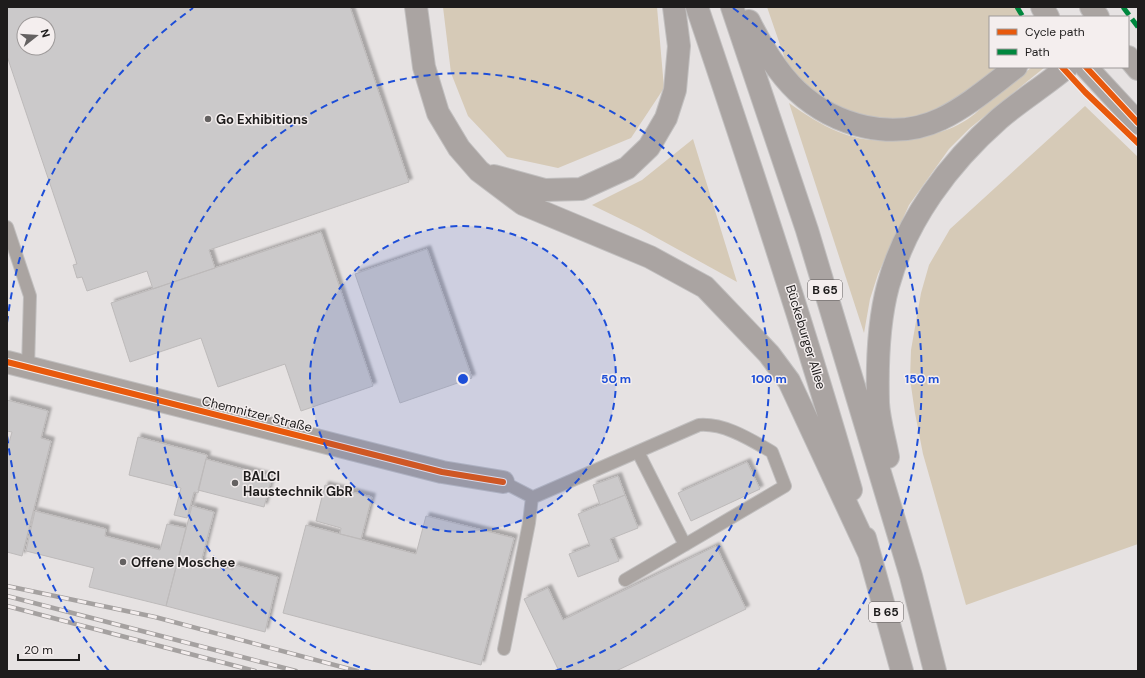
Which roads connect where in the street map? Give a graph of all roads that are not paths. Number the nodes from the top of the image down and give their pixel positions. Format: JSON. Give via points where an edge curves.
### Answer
{"nodes":[{"id":1,"x":416,"y":7,"type":"edge"},
{"id":2,"x":674,"y":7,"type":"edge"},
{"id":3,"x":697,"y":7,"type":"edge"},
{"id":4,"x":732,"y":7,"type":"edge"},
{"id":5,"x":742,"y":7,"type":"edge"},
{"id":6,"x":1042,"y":7,"type":"edge"},
{"id":7,"x":1091,"y":7,"type":"edge"},
{"id":8,"x":1047,"y":16,"type":"edge"},
{"id":9,"x":1097,"y":16,"type":"edge"},
{"id":10,"x":1129,"y":58,"type":"edge"},
{"id":11,"x":1015,"y":68,"type":"edge"},
{"id":12,"x":1066,"y":68,"type":"edge"},
{"id":13,"x":1087,"y":68,"type":"edge"},
{"id":14,"x":1138,"y":69,"type":"edge"},
{"id":15,"x":1138,"y":123,"type":"edge"},
{"id":16,"x":479,"y":170,"type":"junction"},
{"id":17,"x":7,"y":228,"type":"edge"},
{"id":18,"x":17,"y":364,"type":"edge"},
{"id":19,"x":638,"y":452,"type":"junction"},
{"id":20,"x":503,"y":482,"type":"joint"},
{"id":21,"x":532,"y":496,"type":"junction"},
{"id":22,"x":685,"y":545,"type":"junction"},
{"id":23,"x":869,"y":553,"type":"junction"},
{"id":24,"x":911,"y":576,"type":"junction"},
{"id":25,"x":625,"y":580,"type":"dead end"},
{"id":26,"x":504,"y":649,"type":"dead end"},
{"id":27,"x":902,"y":671,"type":"edge"},
{"id":28,"x":935,"y":671,"type":"edge"}],
"edges":[{"from":1,"to":16,"type":"highway","via":[[424,67],[438,113],[460,148]]},
{"from":2,"to":16,"type":"highway","via":[[679,46],[675,90],[666,118],[649,147],[627,168],[581,189],[545,190]]},
{"from":3,"to":23,"type":"highway","name":"Bückeburger Allee","number":"B 65","via":[[818,374]]},
{"from":4,"to":24,"type":"highway","number":"B 65","via":[[807,230]]},
{"from":5,"to":11,"type":"highway","via":[[761,46],[796,90],[817,108],[859,126],[898,130],[939,120],[959,109]]},
{"from":6,"to":8,"type":"street"},
{"from":7,"to":9,"type":"street"},
{"from":10,"to":14,"type":"street"},
{"from":12,"to":24,"type":"highway","via":[[1000,118],[954,165],[916,217],[888,286],[880,327],[878,405]]},
{"from":13,"to":15,"type":"street"},
{"from":16,"to":23,"type":"highway","via":[[523,204],[650,257],[705,287],[769,354],[789,381]]},
{"from":17,"to":18,"type":"lane","via":[[30,296]]},
{"from":18,"to":20,"type":"street","name":"Chemnitzer Straße","via":[[442,472]]},
{"from":19,"to":21,"type":"lane"},
{"from":19,"to":22,"type":"lane"},
{"from":19,"to":22,"type":"lane","via":[[699,425],[728,430],[772,452],[785,486]]},
{"from":20,"to":21,"type":"lane"},
{"from":21,"to":26,"type":"lane","via":[[528,530]]},
{"from":22,"to":25,"type":"lane"},
{"from":23,"to":27,"type":"highway","name":"Bückeburger Allee","number":"B 65"},
{"from":24,"to":28,"type":"highway","number":"B 65"}]}
